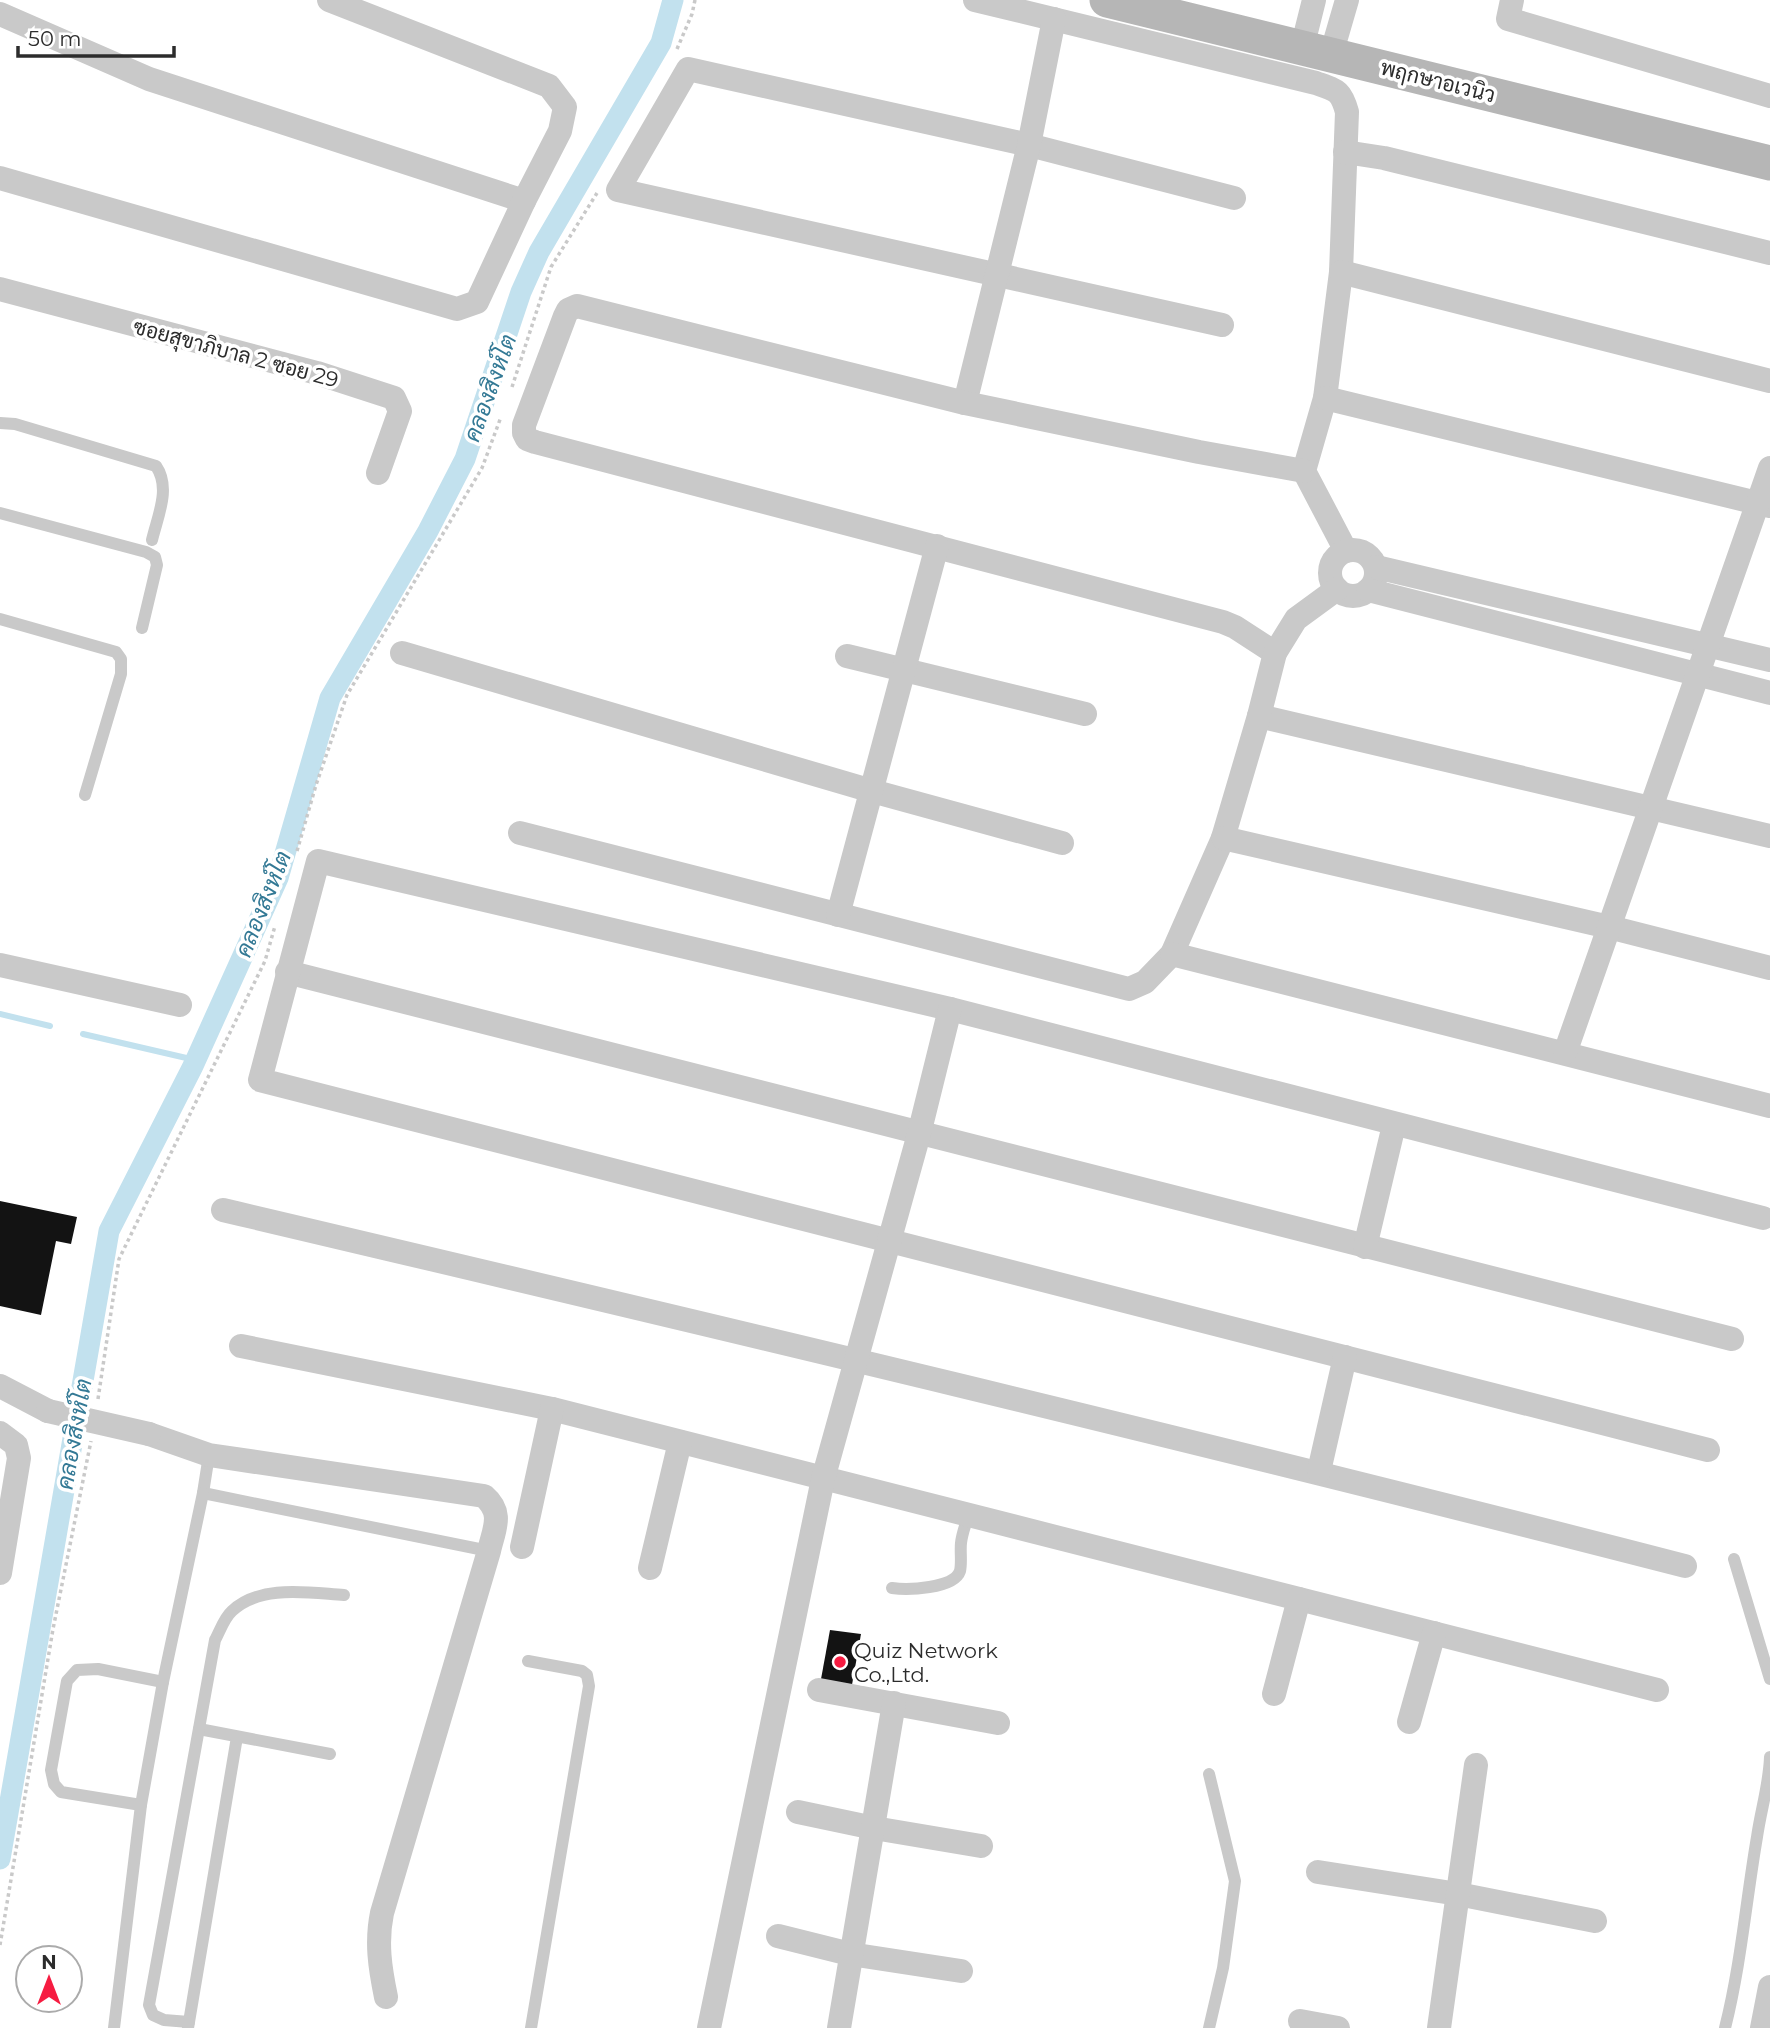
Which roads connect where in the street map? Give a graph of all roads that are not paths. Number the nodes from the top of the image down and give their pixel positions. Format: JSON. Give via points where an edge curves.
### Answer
{"nodes":[{"id":1,"x":329,"y":0,"type":"edge"},
{"id":2,"x":975,"y":0,"type":"edge"},
{"id":3,"x":1107,"y":0,"type":"edge"},
{"id":4,"x":1314,"y":0,"type":"edge"},
{"id":5,"x":1348,"y":0,"type":"edge"},
{"id":6,"x":1512,"y":0,"type":"edge"},
{"id":7,"x":0,"y":13,"type":"edge"},
{"id":8,"x":1054,"y":19,"type":"junction"},
{"id":9,"x":1316,"y":51,"type":"junction"},
{"id":10,"x":1770,"y":96,"type":"edge"},
{"id":11,"x":1029,"y":145,"type":"junction"},
{"id":12,"x":1345,"y":152,"type":"junction"},
{"id":13,"x":1770,"y":163,"type":"edge"},
{"id":14,"x":0,"y":178,"type":"edge"},
{"id":15,"x":1234,"y":198,"type":"dead end"},
{"id":16,"x":524,"y":201,"type":"junction"},
{"id":17,"x":1770,"y":253,"type":"edge"},
{"id":18,"x":1341,"y":272,"type":"junction"},
{"id":19,"x":998,"y":275,"type":"junction"},
{"id":20,"x":0,"y":289,"type":"edge"},
{"id":21,"x":1222,"y":325,"type":"dead end"},
{"id":22,"x":1770,"y":381,"type":"edge"},
{"id":23,"x":1325,"y":398,"type":"junction"},
{"id":24,"x":965,"y":403,"type":"junction"},
{"id":25,"x":0,"y":422,"type":"edge"},
{"id":26,"x":1770,"y":468,"type":"edge"},
{"id":27,"x":1304,"y":471,"type":"junction"},
{"id":28,"x":379,"y":473,"type":"dead end"},
{"id":29,"x":1764,"y":504,"type":"edge"},
{"id":30,"x":0,"y":513,"type":"edge"},
{"id":31,"x":152,"y":540,"type":"dead end"},
{"id":32,"x":937,"y":546,"type":"junction"},
{"id":33,"x":1346,"y":551,"type":"junction"},
{"id":34,"x":1372,"y":578,"type":"junction"},
{"id":35,"x":1336,"y":589,"type":"junction"},
{"id":36,"x":0,"y":619,"type":"edge"},
{"id":37,"x":142,"y":628,"type":"dead end"},
{"id":38,"x":1708,"y":644,"type":"junction"},
{"id":39,"x":402,"y":653,"type":"dead end"},
{"id":40,"x":1275,"y":653,"type":"junction"},
{"id":41,"x":847,"y":656,"type":"dead end"},
{"id":42,"x":1770,"y":660,"type":"edge"},
{"id":43,"x":905,"y":668,"type":"junction"},
{"id":44,"x":1697,"y":676,"type":"junction"},
{"id":45,"x":1770,"y":693,"type":"edge"},
{"id":46,"x":1085,"y":714,"type":"dead end"},
{"id":47,"x":1259,"y":716,"type":"junction"},
{"id":48,"x":872,"y":791,"type":"junction"},
{"id":49,"x":85,"y":795,"type":"dead end"},
{"id":50,"x":1651,"y":807,"type":"junction"},
{"id":51,"x":520,"y":833,"type":"dead end"},
{"id":52,"x":1770,"y":836,"type":"edge"},
{"id":53,"x":1223,"y":838,"type":"junction"},
{"id":54,"x":1062,"y":843,"type":"dead end"},
{"id":55,"x":838,"y":915,"type":"junction"},
{"id":56,"x":1609,"y":927,"type":"junction"},
{"id":57,"x":1172,"y":954,"type":"junction"},
{"id":58,"x":0,"y":965,"type":"edge"},
{"id":59,"x":1770,"y":968,"type":"edge"},
{"id":60,"x":287,"y":972,"type":"junction"},
{"id":61,"x":180,"y":1005,"type":"dead end"},
{"id":62,"x":950,"y":1009,"type":"junction"},
{"id":63,"x":1566,"y":1053,"type":"junction"},
{"id":64,"x":1770,"y":1106,"type":"edge"},
{"id":65,"x":1394,"y":1125,"type":"junction"},
{"id":66,"x":919,"y":1134,"type":"junction"},
{"id":67,"x":223,"y":1210,"type":"dead end"},
{"id":68,"x":1763,"y":1218,"type":"dead end"},
{"id":69,"x":888,"y":1239,"type":"junction"},
{"id":70,"x":1365,"y":1247,"type":"junction"},
{"id":71,"x":1732,"y":1339,"type":"dead end"},
{"id":72,"x":241,"y":1346,"type":"dead end"},
{"id":73,"x":1345,"y":1357,"type":"junction"},
{"id":74,"x":856,"y":1359,"type":"junction"},
{"id":75,"x":0,"y":1386,"type":"edge"},
{"id":76,"x":552,"y":1409,"type":"junction"},
{"id":77,"x":0,"y":1433,"type":"edge"},
{"id":78,"x":680,"y":1442,"type":"junction"},
{"id":79,"x":1708,"y":1450,"type":"dead end"},
{"id":80,"x":209,"y":1455,"type":"junction"},
{"id":81,"x":1319,"y":1471,"type":"junction"},
{"id":82,"x":823,"y":1479,"type":"junction"},
{"id":83,"x":204,"y":1493,"type":"junction"},
{"id":84,"x":968,"y":1516,"type":"junction"},
{"id":85,"x":522,"y":1547,"type":"dead end"},
{"id":86,"x":489,"y":1551,"type":"junction"},
{"id":87,"x":1734,"y":1559,"type":"dead end"},
{"id":88,"x":1685,"y":1566,"type":"dead end"},
{"id":89,"x":650,"y":1568,"type":"dead end"},
{"id":90,"x":0,"y":1573,"type":"edge"},
{"id":91,"x":892,"y":1588,"type":"dead end"},
{"id":92,"x":344,"y":1595,"type":"dead end"},
{"id":93,"x":1299,"y":1599,"type":"junction"},
{"id":94,"x":1434,"y":1633,"type":"junction"},
{"id":95,"x":528,"y":1661,"type":"dead end"},
{"id":96,"x":1770,"y":1679,"type":"edge"},
{"id":97,"x":163,"y":1682,"type":"junction"},
{"id":98,"x":819,"y":1690,"type":"dead end"},
{"id":99,"x":1657,"y":1690,"type":"dead end"},
{"id":100,"x":1273,"y":1695,"type":"dead end"},
{"id":101,"x":894,"y":1703,"type":"junction"},
{"id":102,"x":1409,"y":1722,"type":"dead end"},
{"id":103,"x":998,"y":1723,"type":"dead end"},
{"id":104,"x":199,"y":1729,"type":"junction"},
{"id":105,"x":237,"y":1737,"type":"junction"},
{"id":106,"x":330,"y":1754,"type":"dead end"},
{"id":107,"x":1770,"y":1757,"type":"edge"},
{"id":108,"x":1476,"y":1765,"type":"dead end"},
{"id":109,"x":1209,"y":1774,"type":"dead end"},
{"id":110,"x":141,"y":1805,"type":"junction"},
{"id":111,"x":797,"y":1812,"type":"dead end"},
{"id":112,"x":874,"y":1828,"type":"junction"},
{"id":113,"x":981,"y":1846,"type":"dead end"},
{"id":114,"x":1318,"y":1872,"type":"dead end"},
{"id":115,"x":1458,"y":1894,"type":"junction"},
{"id":116,"x":1595,"y":1921,"type":"dead end"},
{"id":117,"x":778,"y":1936,"type":"dead end"},
{"id":118,"x":850,"y":1954,"type":"junction"},
{"id":119,"x":961,"y":1971,"type":"dead end"},
{"id":120,"x":1770,"y":1987,"type":"edge"},
{"id":121,"x":386,"y":1997,"type":"dead end"},
{"id":122,"x":1300,"y":2021,"type":"dead end"},
{"id":123,"x":188,"y":2025,"type":"edge"},
{"id":124,"x":114,"y":2028,"type":"edge"},
{"id":125,"x":531,"y":2028,"type":"edge"},
{"id":126,"x":709,"y":2028,"type":"edge"},
{"id":127,"x":839,"y":2028,"type":"edge"},
{"id":128,"x":1209,"y":2028,"type":"edge"},
{"id":129,"x":1338,"y":2028,"type":"edge"},
{"id":130,"x":1439,"y":2028,"type":"edge"},
{"id":131,"x":1725,"y":2028,"type":"edge"},
{"id":132,"x":1762,"y":2028,"type":"edge"}],
"edges":[{"from":1,"to":16,"type":"street","via":[[549,86],[565,107],[560,131]]},
{"from":2,"to":8,"type":"street"},
{"from":3,"to":9,"type":"street","name":"พฤกษาอเวนิว"},
{"from":4,"to":9,"type":"street"},
{"from":5,"to":9,"type":"street"},
{"from":6,"to":10,"type":"street","via":[[1508,19]]},
{"from":7,"to":16,"type":"street","via":[[149,79]]},
{"from":8,"to":11,"type":"street"},
{"from":8,"to":12,"type":"street","via":[[1336,90],[1347,112]]},
{"from":9,"to":13,"type":"street","name":"พฤกษาอเวนิว"},
{"from":11,"to":15,"type":"street"},
{"from":11,"to":19,"type":"street"},
{"from":11,"to":19,"type":"street","via":[[688,69],[618,190]]},
{"from":12,"to":17,"type":"street"},
{"from":12,"to":18,"type":"street"},
{"from":14,"to":16,"type":"street","via":[[457,309],[477,302]]},
{"from":18,"to":22,"type":"street"},
{"from":18,"to":23,"type":"street"},
{"from":19,"to":21,"type":"street"},
{"from":19,"to":24,"type":"street"},
{"from":20,"to":28,"type":"street","name":"ซอยสุขาภิบาล 2 ซอย 29","via":[[317,373],[394,398],[400,411]]},
{"from":23,"to":27,"type":"street"},
{"from":23,"to":29,"type":"street"},
{"from":24,"to":27,"type":"street"},
{"from":24,"to":32,"type":"street","via":[[577,306],[565,316],[524,425],[527,439],[535,442]]},
{"from":25,"to":31,"type":"lane","via":[[156,466],[164,487]]},
{"from":26,"to":29,"type":"street"},
{"from":27,"to":33,"type":"street"},
{"from":29,"to":38,"type":"street"},
{"from":30,"to":37,"type":"lane","via":[[155,557]]},
{"from":32,"to":40,"type":"street","via":[[1223,622]]},
{"from":32,"to":43,"type":"street"},
{"from":33,"to":34,"type":"street","via":[[1366,553]]},
{"from":33,"to":35,"type":"street","via":[[1331,566],[1329,574]]},
{"from":34,"to":35,"type":"street","via":[[1352,596]]},
{"from":34,"to":38,"type":"street"},
{"from":34,"to":44,"type":"street"},
{"from":35,"to":40,"type":"street","via":[[1296,619]]},
{"from":36,"to":49,"type":"lane","via":[[116,652],[121,659],[121,674]]},
{"from":38,"to":42,"type":"street"},
{"from":38,"to":44,"type":"street"},
{"from":39,"to":48,"type":"street"},
{"from":40,"to":47,"type":"street"},
{"from":41,"to":43,"type":"street"},
{"from":43,"to":46,"type":"street"},
{"from":43,"to":48,"type":"street"},
{"from":44,"to":45,"type":"street"},
{"from":44,"to":50,"type":"street"},
{"from":47,"to":50,"type":"street"},
{"from":47,"to":53,"type":"street"},
{"from":48,"to":54,"type":"street"},
{"from":48,"to":55,"type":"street"},
{"from":50,"to":52,"type":"street"},
{"from":50,"to":56,"type":"street"},
{"from":51,"to":55,"type":"street"},
{"from":53,"to":56,"type":"street"},
{"from":53,"to":57,"type":"street"},
{"from":55,"to":57,"type":"street","via":[[1129,989],[1145,982]]},
{"from":56,"to":59,"type":"street"},
{"from":56,"to":63,"type":"street"},
{"from":57,"to":63,"type":"street"},
{"from":58,"to":61,"type":"street"},
{"from":60,"to":62,"type":"street","via":[[318,861]]},
{"from":60,"to":66,"type":"street"},
{"from":60,"to":69,"type":"street","via":[[260,1080]]},
{"from":62,"to":65,"type":"street"},
{"from":62,"to":66,"type":"street"},
{"from":63,"to":64,"type":"street"},
{"from":65,"to":68,"type":"street"},
{"from":65,"to":70,"type":"street"},
{"from":66,"to":69,"type":"street"},
{"from":66,"to":70,"type":"street"},
{"from":67,"to":74,"type":"street"},
{"from":69,"to":73,"type":"street"},
{"from":69,"to":74,"type":"street"},
{"from":70,"to":71,"type":"street"},
{"from":72,"to":76,"type":"street"},
{"from":73,"to":79,"type":"street"},
{"from":73,"to":81,"type":"street"},
{"from":74,"to":81,"type":"street"},
{"from":74,"to":82,"type":"street"},
{"from":75,"to":80,"type":"street","bridge":true,"via":[[48,1411],[149,1434]]},
{"from":76,"to":78,"type":"street"},
{"from":76,"to":85,"type":"street"},
{"from":77,"to":90,"type":"street","via":[[16,1444],[19,1458]]},
{"from":78,"to":82,"type":"street"},
{"from":78,"to":89,"type":"street"},
{"from":80,"to":83,"type":"lane"},
{"from":80,"to":86,"type":"street","via":[[484,1496],[494,1504],[496,1515]]},
{"from":81,"to":88,"type":"street"},
{"from":82,"to":84,"type":"street"},
{"from":82,"to":126,"type":"street"},
{"from":83,"to":86,"type":"lane"},
{"from":83,"to":97,"type":"lane"},
{"from":84,"to":91,"type":"lane","via":[[955,1578],[925,1588]]},
{"from":84,"to":93,"type":"street"},
{"from":86,"to":121,"type":"street","via":[[382,1913],[378,1944]]},
{"from":87,"to":96,"type":"lane"},
{"from":92,"to":104,"type":"lane","via":[[268,1595],[247,1600],[230,1612],[215,1640]]},
{"from":93,"to":94,"type":"street"},
{"from":93,"to":100,"type":"street"},
{"from":94,"to":99,"type":"street"},
{"from":94,"to":102,"type":"street"},
{"from":95,"to":125,"type":"lane","via":[[582,1671],[589,1686]]},
{"from":97,"to":110,"type":"lane"},
{"from":97,"to":110,"type":"lane","via":[[98,1669],[77,1670],[67,1681],[62,1706],[51,1770],[54,1784],[61,1792]]},
{"from":98,"to":101,"type":"street"},
{"from":101,"to":103,"type":"street"},
{"from":101,"to":112,"type":"street"},
{"from":104,"to":105,"type":"lane"},
{"from":104,"to":123,"type":"lane","via":[[149,2005],[153,2015]]},
{"from":105,"to":106,"type":"lane"},
{"from":105,"to":123,"type":"lane"},
{"from":107,"to":131,"type":"lane","via":[[1738,1976]]},
{"from":108,"to":115,"type":"street"},
{"from":109,"to":128,"type":"lane","via":[[1235,1881]]},
{"from":110,"to":124,"type":"lane"},
{"from":111,"to":112,"type":"street"},
{"from":112,"to":113,"type":"street"},
{"from":112,"to":118,"type":"street"},
{"from":114,"to":115,"type":"street"},
{"from":115,"to":116,"type":"street"},
{"from":115,"to":130,"type":"street"},
{"from":117,"to":118,"type":"street"},
{"from":118,"to":119,"type":"street"},
{"from":118,"to":127,"type":"street"},
{"from":120,"to":132,"type":"street"},
{"from":122,"to":129,"type":"street"}]}
